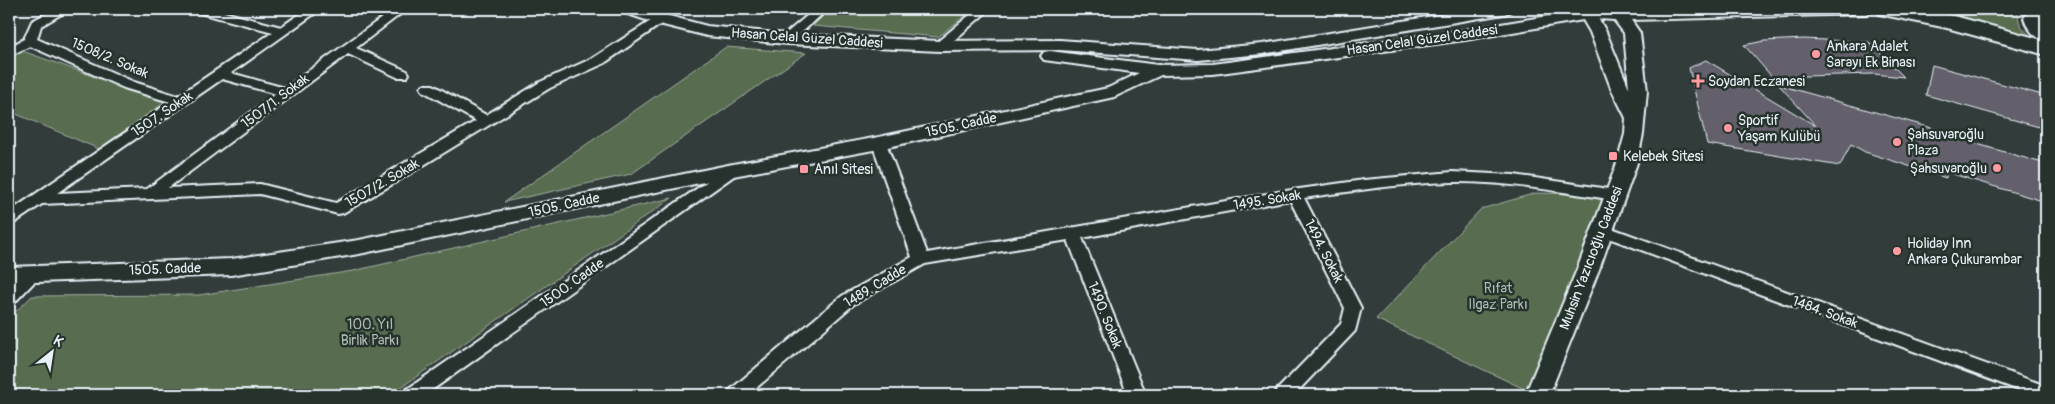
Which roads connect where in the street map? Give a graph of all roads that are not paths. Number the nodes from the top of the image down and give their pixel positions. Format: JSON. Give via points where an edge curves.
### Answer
{"nodes":[{"id":1,"x":64,"y":9,"type":"edge"},
{"id":2,"x":200,"y":9,"type":"edge"},
{"id":3,"x":314,"y":9,"type":"edge"},
{"id":4,"x":401,"y":9,"type":"edge"},
{"id":5,"x":628,"y":9,"type":"edge"},
{"id":6,"x":822,"y":9,"type":"edge"},
{"id":7,"x":984,"y":9,"type":"edge"},
{"id":8,"x":1417,"y":9,"type":"edge"},
{"id":9,"x":1504,"y":9,"type":"edge"},
{"id":10,"x":1866,"y":9,"type":"edge"},
{"id":11,"x":1887,"y":9,"type":"edge"},
{"id":12,"x":2044,"y":9,"type":"edge"},
{"id":13,"x":1588,"y":12,"type":"edge"},
{"id":14,"x":1617,"y":12,"type":"edge"},
{"id":15,"x":661,"y":20,"type":"junction"},
{"id":16,"x":282,"y":32,"type":"junction"},
{"id":17,"x":1353,"y":34,"type":"junction"},
{"id":18,"x":2046,"y":34,"type":"edge"},
{"id":19,"x":787,"y":39,"type":"junction"},
{"id":20,"x":30,"y":41,"type":"junction"},
{"id":21,"x":940,"y":46,"type":"junction"},
{"id":22,"x":346,"y":48,"type":"junction"},
{"id":23,"x":2046,"y":48,"type":"edge"},
{"id":24,"x":1154,"y":51,"type":"junction"},
{"id":25,"x":9,"y":52,"type":"edge"},
{"id":26,"x":1119,"y":58,"type":"junction"},
{"id":27,"x":1158,"y":70,"type":"junction"},
{"id":28,"x":220,"y":74,"type":"junction"},
{"id":29,"x":402,"y":74,"type":"dead end"},
{"id":30,"x":428,"y":88,"type":"dead end"},
{"id":31,"x":1114,"y":92,"type":"junction"},
{"id":32,"x":286,"y":93,"type":"junction"},
{"id":33,"x":180,"y":102,"type":"junction"},
{"id":34,"x":1636,"y":119,"type":"junction"},
{"id":35,"x":487,"y":121,"type":"junction"},
{"id":36,"x":879,"y":142,"type":"junction"},
{"id":37,"x":733,"y":170,"type":"junction"},
{"id":38,"x":150,"y":194,"type":"junction"},
{"id":39,"x":1295,"y":195,"type":"junction"},
{"id":40,"x":1616,"y":195,"type":"junction"},
{"id":41,"x":38,"y":199,"type":"junction"},
{"id":42,"x":9,"y":219,"type":"edge"},
{"id":43,"x":1603,"y":230,"type":"junction"},
{"id":44,"x":1072,"y":234,"type":"junction"},
{"id":45,"x":921,"y":259,"type":"junction"},
{"id":46,"x":9,"y":275,"type":"edge"},
{"id":47,"x":31,"y":275,"type":"junction"},
{"id":48,"x":9,"y":298,"type":"edge"},
{"id":49,"x":2046,"y":393,"type":"edge"},
{"id":50,"x":412,"y":395,"type":"edge"},
{"id":51,"x":736,"y":395,"type":"edge"},
{"id":52,"x":1137,"y":395,"type":"edge"},
{"id":53,"x":1283,"y":395,"type":"edge"},
{"id":54,"x":1537,"y":395,"type":"edge"}],
"edges":[{"from":1,"to":20,"type":"street","via":[[36,24]]},
{"from":2,"to":16,"type":"street"},
{"from":3,"to":16,"type":"street","name":"1507. Sokak"},
{"from":4,"to":22,"type":"street","name":"1507/1. Sokak"},
{"from":5,"to":15,"type":"main road","name":"Hasan Celal Güzel Caddesi"},
{"from":6,"to":19,"type":"street"},
{"from":7,"to":21,"type":"street"},
{"from":8,"to":17,"type":"main road"},
{"from":9,"to":17,"type":"main road","name":"Hasan Celal Güzel Caddesi"},
{"from":10,"to":14,"type":"main road","name":"Hasan Celal Güzel Caddesi","via":[[1653,16]]},
{"from":11,"to":23,"type":"highway"},
{"from":12,"to":18,"type":"highway","via":[[2035,18]]},
{"from":13,"to":14,"type":"main road","name":"Hasan Celal Güzel Caddesi"},
{"from":13,"to":27,"type":"main road","name":"Hasan Celal Güzel Caddesi","via":[[1465,35],[1213,69]]},
{"from":13,"to":34,"type":"main road"},
{"from":14,"to":34,"type":"main road","name":"Muhsin Yazıcıoğlu Caddesi","via":[[1632,33],[1638,91]]},
{"from":15,"to":19,"type":"main road","name":"Hasan Celal Güzel Caddesi","via":[[707,31]]},
{"from":15,"to":35,"type":"street","name":"1507/2. Sokak","via":[[598,61],[545,85]]},
{"from":16,"to":28,"type":"street","name":"1507. Sokak"},
{"from":17,"to":24,"type":"main road","name":"Hasan Celal Güzel Caddesi","via":[[1262,49],[1198,54]]},
{"from":19,"to":21,"type":"main road","name":"Hasan Celal Güzel Caddesi"},
{"from":20,"to":25,"type":"street"},
{"from":20,"to":33,"type":"street","name":"1508/2. Sokak","via":[[129,85]]},
{"from":21,"to":26,"type":"main road","name":"Hasan Celal Güzel Caddesi"},
{"from":22,"to":29,"type":"street"},
{"from":22,"to":32,"type":"street","name":"1507/1. Sokak"},
{"from":24,"to":26,"type":"main road","name":"Hasan Celal Güzel Caddesi"},
{"from":24,"to":27,"type":"main road"},
{"from":26,"to":27,"type":"main road","name":"Hasan Celal Güzel Caddesi"},
{"from":26,"to":31,"type":"main road"},
{"from":27,"to":31,"type":"main road","name":"1505. Cadde"},
{"from":28,"to":32,"type":"street"},
{"from":28,"to":33,"type":"street","name":"1507. Sokak"},
{"from":30,"to":35,"type":"street"},
{"from":31,"to":36,"type":"main road","name":"1505. Cadde"},
{"from":32,"to":38,"type":"street","name":"1507/1. Sokak"},
{"from":33,"to":41,"type":"street","name":"1507. Sokak"},
{"from":34,"to":40,"type":"main road","name":"Muhsin Yazıcıoğlu Caddesi","via":[[1631,148]]},
{"from":35,"to":38,"type":"street","name":"1507/2. Sokak","via":[[338,209],[260,189]]},
{"from":36,"to":37,"type":"main road","name":"1505. Cadde"},
{"from":36,"to":45,"type":"street","name":"1489. Cadde"},
{"from":37,"to":47,"type":"main road","name":"1505. Cadde","via":[[302,257],[231,267]]},
{"from":37,"to":50,"type":"street","name":"1500. Cadde"},
{"from":38,"to":41,"type":"street","name":"1507/2. Sokak"},
{"from":39,"to":40,"type":"street","name":"1495. Sokak","via":[[1452,177],[1514,180]]},
{"from":39,"to":44,"type":"street","name":"1495. Sokak"},
{"from":39,"to":53,"type":"street","name":"1494. Sokak","via":[[1353,308],[1349,327]]},
{"from":40,"to":43,"type":"main road","name":"Muhsin Yazıcıoğlu Caddesi"},
{"from":41,"to":42,"type":"street","name":"1507. Sokak"},
{"from":43,"to":49,"type":"street","name":"1484. Sokak"},
{"from":43,"to":54,"type":"main road","name":"Muhsin Yazıcıoğlu Caddesi"},
{"from":44,"to":45,"type":"street","name":"1495. Sokak"},
{"from":44,"to":52,"type":"street","name":"1490. Sokak"},
{"from":45,"to":51,"type":"street","name":"1489. Cadde","via":[[848,300]]},
{"from":46,"to":47,"type":"main road","name":"1505. Cadde"},
{"from":47,"to":48,"type":"street"}]}
